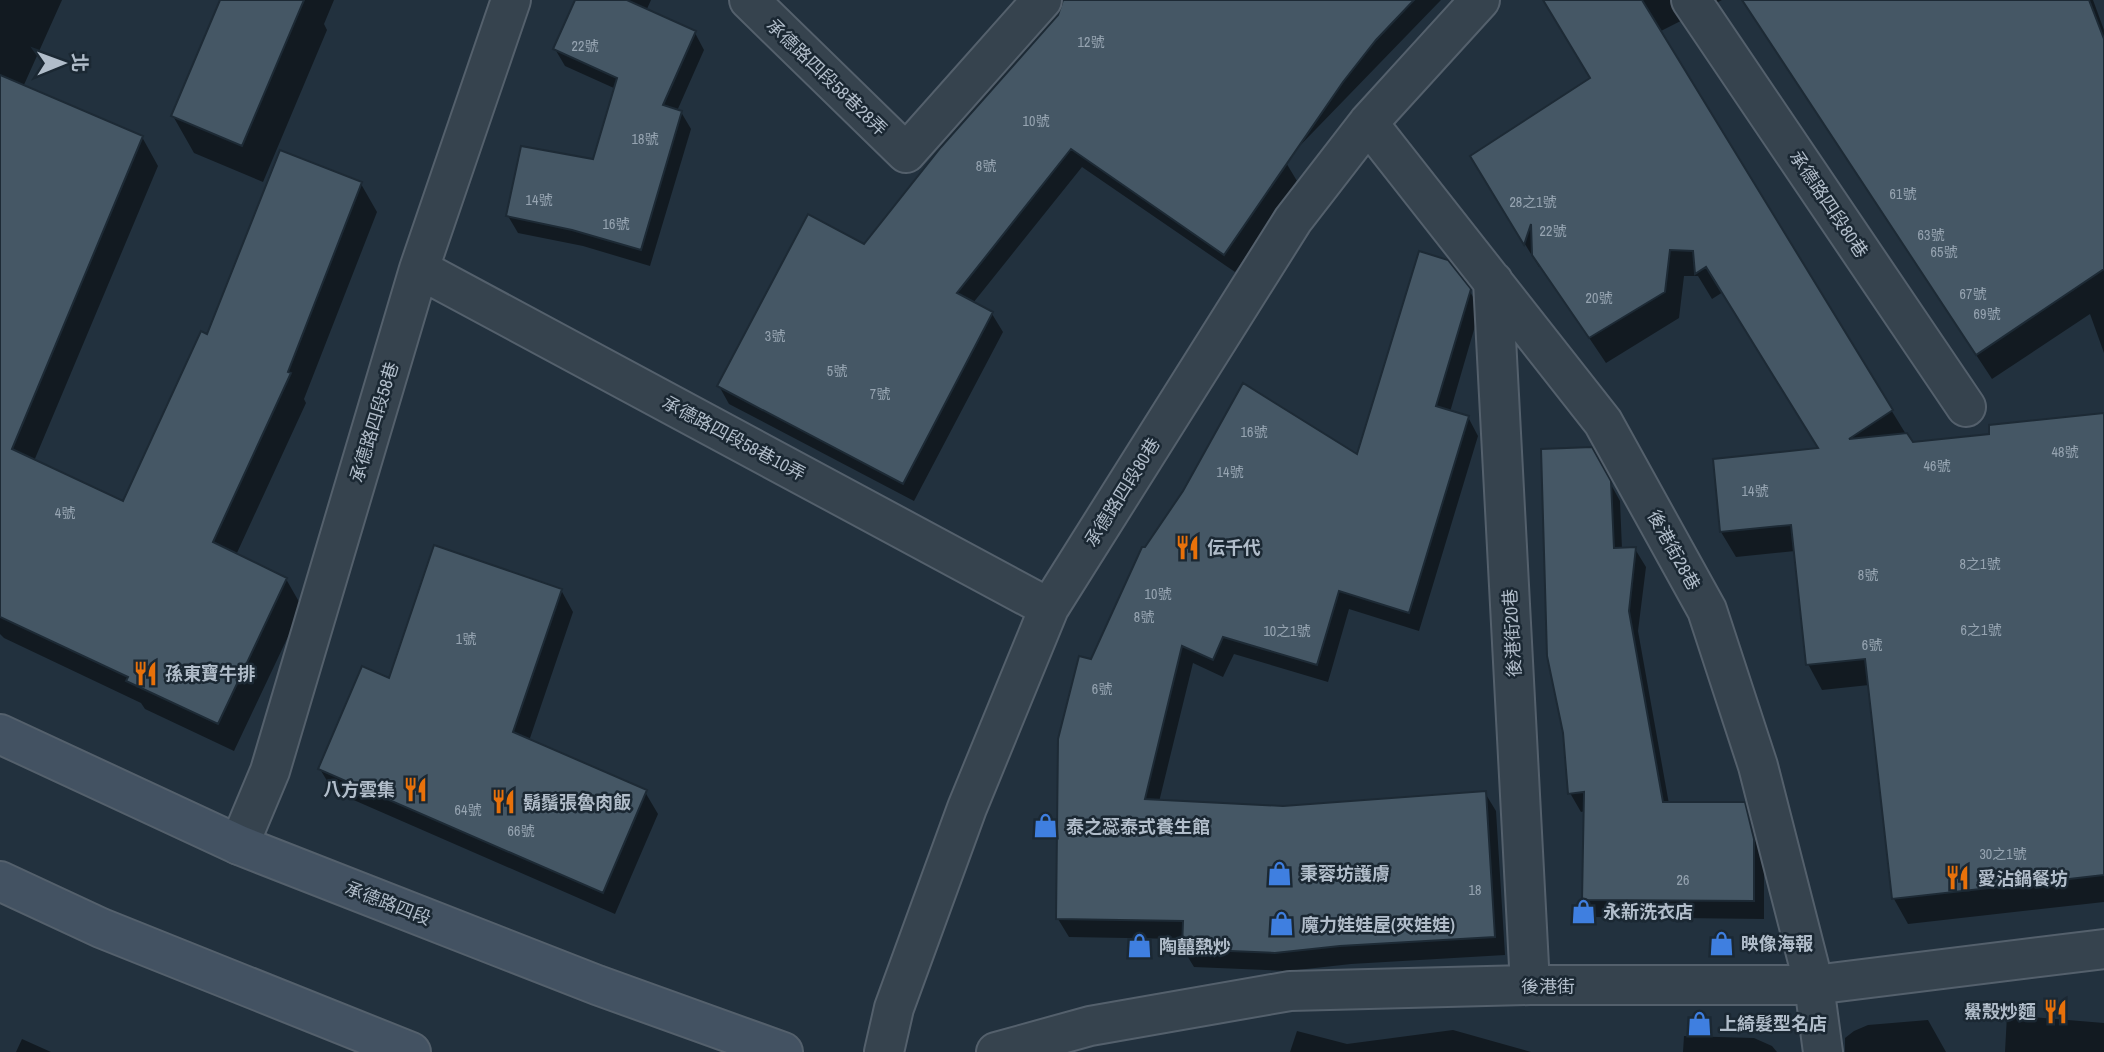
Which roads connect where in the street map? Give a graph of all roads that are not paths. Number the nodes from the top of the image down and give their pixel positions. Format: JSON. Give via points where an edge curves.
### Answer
{"nodes":[{"id":1,"x":511,"y":0,"type":"edge"},
{"id":2,"x":749,"y":0,"type":"edge"},
{"id":3,"x":1042,"y":0,"type":"edge"},
{"id":4,"x":1480,"y":0,"type":"edge"},
{"id":5,"x":1692,"y":0,"type":"edge"},
{"id":6,"x":1368,"y":123,"type":"junction"},
{"id":7,"x":419,"y":269,"type":"junction"},
{"id":8,"x":1493,"y":281,"type":"junction"},
{"id":9,"x":1966,"y":407,"type":"dead end"},
{"id":10,"x":1049,"y":608,"type":"junction"},
{"id":11,"x":0,"y":734,"type":"edge"},
{"id":12,"x":239,"y":845,"type":"junction"},
{"id":13,"x":0,"y":881,"type":"edge"},
{"id":14,"x":2104,"y":949,"type":"edge"},
{"id":15,"x":1530,"y":985,"type":"junction"},
{"id":16,"x":1814,"y":985,"type":"junction"},
{"id":17,"x":411,"y":1052,"type":"edge"},
{"id":18,"x":783,"y":1052,"type":"edge"},
{"id":19,"x":884,"y":1052,"type":"edge"},
{"id":20,"x":996,"y":1052,"type":"edge"},
{"id":21,"x":1823,"y":1052,"type":"edge"}],
"edges":[{"from":1,"to":7,"type":"street","name":"承德路四段58巷"},
{"from":2,"to":3,"type":"street","name":"承德路四段58巷28弄","via":[[906,153]]},
{"from":4,"to":6,"type":"street","name":"承德路四段80巷"},
{"from":5,"to":9,"type":"street","name":"承德路四段80巷"},
{"from":6,"to":8,"type":"street","name":"後港街28巷"},
{"from":6,"to":10,"type":"street","name":"承德路四段80巷","via":[[1293,220]]},
{"from":7,"to":10,"type":"street","name":"承德路四段58巷10弄"},
{"from":7,"to":12,"type":"street","name":"承德路四段58巷","via":[[270,771]]},
{"from":8,"to":15,"type":"street","name":"後港街20巷"},
{"from":8,"to":16,"type":"street","name":"後港街28巷","via":[[1603,422],[1707,610],[1758,766]]},
{"from":10,"to":19,"type":"street","name":"承德路四段80巷","via":[[967,808],[894,1008]]},
{"from":11,"to":12,"type":"main road","name":"承德路四段"},
{"from":12,"to":18,"type":"main road","name":"承德路四段","via":[[597,985]]},
{"from":13,"to":17,"type":"main road","via":[[101,928]]},
{"from":14,"to":16,"type":"street","name":"後港街"},
{"from":15,"to":16,"type":"street","name":"後港街"},
{"from":15,"to":20,"type":"street","name":"後港街","via":[[1290,991],[1090,1026]]},
{"from":16,"to":21,"type":"street","name":"後港街28巷"}]}
